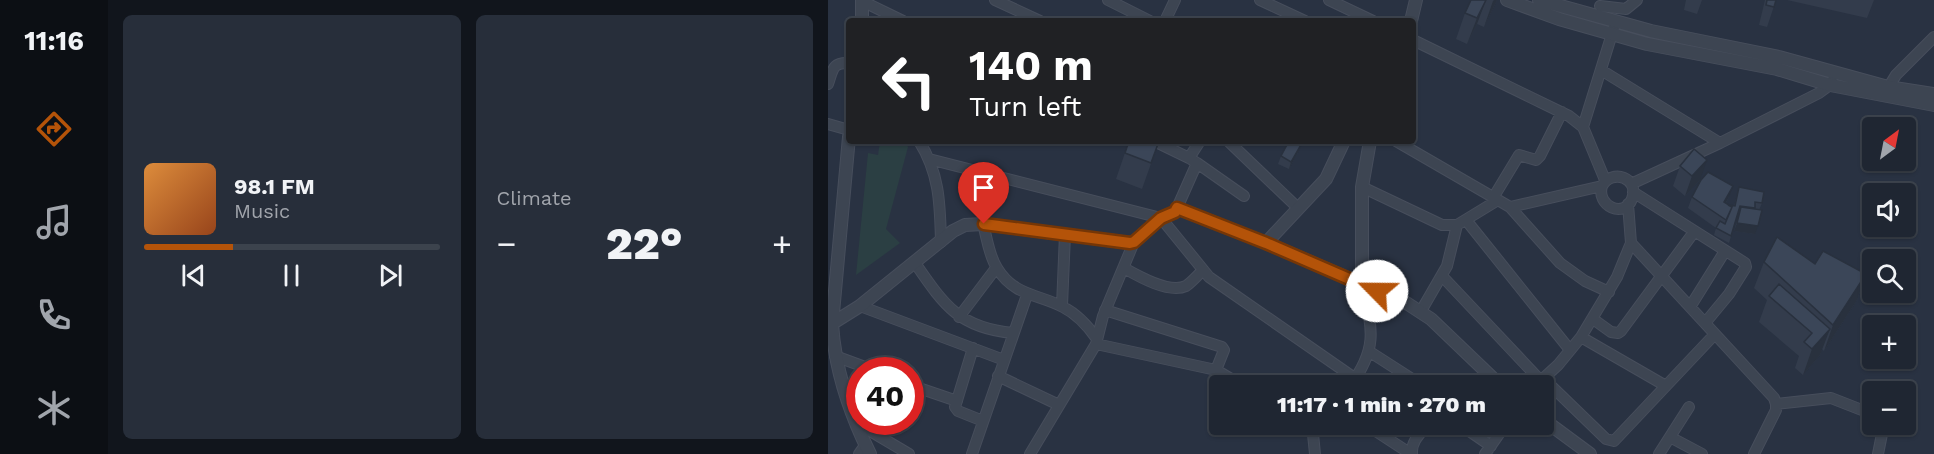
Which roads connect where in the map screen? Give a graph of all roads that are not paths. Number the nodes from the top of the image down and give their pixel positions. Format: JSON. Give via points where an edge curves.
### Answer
{"nodes":[{"id":1,"x":995,"y":0,"type":"edge"},
{"id":2,"x":1108,"y":0,"type":"edge"},
{"id":3,"x":1175,"y":0,"type":"edge"},
{"id":4,"x":1260,"y":0,"type":"edge"},
{"id":5,"x":1329,"y":0,"type":"edge"},
{"id":6,"x":1416,"y":0,"type":"edge"},
{"id":7,"x":1507,"y":0,"type":"edge"},
{"id":8,"x":1539,"y":0,"type":"edge"},
{"id":9,"x":1637,"y":0,"type":"edge"},
{"id":10,"x":862,"y":1,"type":"edge"},
{"id":11,"x":1560,"y":9,"type":"edge"},
{"id":12,"x":1598,"y":13,"type":"edge"},
{"id":13,"x":862,"y":18,"type":"edge"},
{"id":14,"x":897,"y":18,"type":"edge"},
{"id":15,"x":1034,"y":18,"type":"edge"},
{"id":16,"x":1144,"y":18,"type":"edge"},
{"id":17,"x":1167,"y":18,"type":"edge"},
{"id":18,"x":1299,"y":18,"type":"edge"},
{"id":19,"x":1367,"y":18,"type":"edge"},
{"id":20,"x":1412,"y":18,"type":"edge"},
{"id":21,"x":1614,"y":28,"type":"junction"},
{"id":22,"x":1934,"y":37,"type":"edge"},
{"id":23,"x":1416,"y":41,"type":"edge"},
{"id":24,"x":846,"y":63,"type":"edge"},
{"id":25,"x":1601,"y":70,"type":"junction"},
{"id":26,"x":829,"y":78,"type":"edge"},
{"id":27,"x":1833,"y":79,"type":"junction"},
{"id":28,"x":1886,"y":92,"type":"junction"},
{"id":29,"x":1934,"y":94,"type":"edge"},
{"id":30,"x":1934,"y":105,"type":"edge"},
{"id":31,"x":1562,"y":112,"type":"junction"},
{"id":32,"x":828,"y":124,"type":"edge"},
{"id":33,"x":1583,"y":127,"type":"junction"},
{"id":34,"x":846,"y":129,"type":"edge"},
{"id":35,"x":1720,"y":143,"type":"junction"},
{"id":36,"x":848,"y":144,"type":"edge"},
{"id":37,"x":921,"y":144,"type":"edge"},
{"id":38,"x":1160,"y":144,"type":"edge"},
{"id":39,"x":1199,"y":144,"type":"edge"},
{"id":40,"x":1231,"y":144,"type":"edge"},
{"id":41,"x":1343,"y":144,"type":"edge"},
{"id":42,"x":1369,"y":144,"type":"edge"},
{"id":43,"x":1401,"y":144,"type":"edge"},
{"id":44,"x":929,"y":159,"type":"junction"},
{"id":45,"x":1193,"y":160,"type":"junction"},
{"id":46,"x":1603,"y":183,"type":"junction"},
{"id":47,"x":1362,"y":188,"type":"junction"},
{"id":48,"x":1632,"y":188,"type":"junction"},
{"id":49,"x":1244,"y":196,"type":"dead end"},
{"id":50,"x":1495,"y":199,"type":"junction"},
{"id":51,"x":1628,"y":204,"type":"junction"},
{"id":52,"x":1510,"y":207,"type":"junction"},
{"id":53,"x":1177,"y":208,"type":"junction"},
{"id":54,"x":1298,"y":208,"type":"junction"},
{"id":55,"x":1161,"y":218,"type":"junction"},
{"id":56,"x":1461,"y":223,"type":"junction"},
{"id":57,"x":984,"y":224,"type":"junction"},
{"id":58,"x":1694,"y":232,"type":"junction"},
{"id":59,"x":1065,"y":234,"type":"junction"},
{"id":60,"x":941,"y":242,"type":"junction"},
{"id":61,"x":1134,"y":242,"type":"junction"},
{"id":62,"x":1266,"y":243,"type":"junction"},
{"id":63,"x":1631,"y":243,"type":"junction"},
{"id":64,"x":1725,"y":251,"type":"junction"},
{"id":65,"x":915,"y":263,"type":"junction"},
{"id":66,"x":996,"y":268,"type":"junction"},
{"id":67,"x":1124,"y":268,"type":"junction"},
{"id":68,"x":1203,"y":270,"type":"junction"},
{"id":69,"x":1442,"y":276,"type":"junction"},
{"id":70,"x":1662,"y":276,"type":"junction"},
{"id":71,"x":1362,"y":285,"type":"junction"},
{"id":72,"x":1609,"y":292,"type":"junction"},
{"id":73,"x":1027,"y":295,"type":"junction"},
{"id":74,"x":860,"y":306,"type":"junction"},
{"id":75,"x":1062,"y":306,"type":"junction"},
{"id":76,"x":1690,"y":307,"type":"junction"},
{"id":77,"x":1106,"y":310,"type":"junction"},
{"id":78,"x":1421,"y":311,"type":"junction"},
{"id":79,"x":959,"y":317,"type":"junction"},
{"id":80,"x":1593,"y":319,"type":"junction"},
{"id":81,"x":1705,"y":323,"type":"junction"},
{"id":82,"x":830,"y":325,"type":"edge"},
{"id":83,"x":1013,"y":333,"type":"junction"},
{"id":84,"x":1715,"y":334,"type":"junction"},
{"id":85,"x":1581,"y":337,"type":"junction"},
{"id":86,"x":1096,"y":341,"type":"junction"},
{"id":87,"x":973,"y":348,"type":"junction"},
{"id":88,"x":1570,"y":350,"type":"junction"},
{"id":89,"x":1370,"y":352,"type":"junction"},
{"id":90,"x":835,"y":356,"type":"junction"},
{"id":91,"x":846,"y":360,"type":"edge"},
{"id":92,"x":1004,"y":360,"type":"junction"},
{"id":93,"x":1216,"y":370,"type":"junction"},
{"id":94,"x":1224,"y":375,"type":"edge"},
{"id":95,"x":1342,"y":375,"type":"edge"},
{"id":96,"x":1356,"y":375,"type":"edge"},
{"id":97,"x":1406,"y":375,"type":"edge"},
{"id":98,"x":1489,"y":375,"type":"edge"},
{"id":99,"x":1534,"y":375,"type":"edge"},
{"id":100,"x":1547,"y":375,"type":"edge"},
{"id":101,"x":998,"y":376,"type":"junction"},
{"id":102,"x":1666,"y":386,"type":"junction"},
{"id":103,"x":924,"y":390,"type":"edge"},
{"id":104,"x":1554,"y":393,"type":"edge"},
{"id":105,"x":957,"y":401,"type":"junction"},
{"id":106,"x":1776,"y":404,"type":"junction"},
{"id":107,"x":1059,"y":405,"type":"junction"},
{"id":108,"x":1689,"y":407,"type":"dead end"},
{"id":109,"x":1862,"y":410,"type":"edge"},
{"id":110,"x":983,"y":421,"type":"junction"},
{"id":111,"x":1554,"y":427,"type":"edge"},
{"id":112,"x":1313,"y":435,"type":"edge"},
{"id":113,"x":1382,"y":435,"type":"edge"},
{"id":114,"x":1419,"y":435,"type":"edge"},
{"id":115,"x":1471,"y":435,"type":"edge"},
{"id":116,"x":1498,"y":435,"type":"edge"},
{"id":117,"x":1882,"y":435,"type":"edge"},
{"id":118,"x":1670,"y":437,"type":"junction"},
{"id":119,"x":869,"y":445,"type":"edge"},
{"id":120,"x":1488,"y":450,"type":"edge"},
{"id":121,"x":909,"y":454,"type":"edge"},
{"id":122,"x":972,"y":454,"type":"edge"},
{"id":123,"x":1030,"y":454,"type":"edge"},
{"id":124,"x":1315,"y":454,"type":"edge"},
{"id":125,"x":1412,"y":454,"type":"edge"},
{"id":126,"x":1590,"y":454,"type":"edge"},
{"id":127,"x":1659,"y":454,"type":"edge"},
{"id":128,"x":1702,"y":454,"type":"edge"},
{"id":129,"x":1755,"y":454,"type":"edge"},
{"id":130,"x":1878,"y":454,"type":"edge"}],
"edges":[{"from":1,"to":15,"type":"street"},
{"from":2,"to":16,"type":"street"},
{"from":3,"to":17,"type":"street"},
{"from":4,"to":18,"type":"street"},
{"from":5,"to":19,"type":"street"},
{"from":6,"to":20,"type":"street"},
{"from":7,"to":11,"type":"street"},
{"from":8,"to":11,"type":"street"},
{"from":9,"to":12,"type":"street","via":[[1626,9]]},
{"from":10,"to":13,"type":"street"},
{"from":10,"to":14,"type":"street"},
{"from":11,"to":12,"type":"street"},
{"from":12,"to":21,"type":"street"},
{"from":21,"to":25,"type":"street"},
{"from":21,"to":27,"type":"street","via":[[1658,46]]},
{"from":22,"to":28,"type":"street"},
{"from":23,"to":31,"type":"street"},
{"from":24,"to":26,"type":"street","via":[[836,64]]},
{"from":25,"to":33,"type":"street"},
{"from":25,"to":35,"type":"street"},
{"from":27,"to":28,"type":"street"},
{"from":27,"to":35,"type":"street","via":[[1820,93]]},
{"from":28,"to":29,"type":"street"},
{"from":28,"to":30,"type":"street"},
{"from":31,"to":33,"type":"street"},
{"from":31,"to":50,"type":"street","via":[[1540,156],[1536,160],[1519,155]]},
{"from":32,"to":34,"type":"street"},
{"from":33,"to":46,"type":"street"},
{"from":35,"to":48,"type":"street"},
{"from":36,"to":82,"type":"street"},
{"from":37,"to":44,"type":"street"},
{"from":38,"to":45,"type":"street"},
{"from":39,"to":45,"type":"street"},
{"from":40,"to":54,"type":"street"},
{"from":41,"to":54,"type":"street","via":[[1326,179]]},
{"from":42,"to":47,"type":"street"},
{"from":43,"to":50,"type":"street"},
{"from":44,"to":55,"type":"street"},
{"from":44,"to":60,"type":"street","via":[[939,194]]},
{"from":45,"to":49,"type":"street"},
{"from":45,"to":53,"type":"street"},
{"from":46,"to":48,"type":"street","via":[[1620,176]]},
{"from":46,"to":51,"type":"street","via":[[1600,195],[1606,204],[1615,209]]},
{"from":46,"to":52,"type":"street"},
{"from":47,"to":56,"type":"street","via":[[1442,225]]},
{"from":47,"to":71,"type":"street"},
{"from":48,"to":51,"type":"street"},
{"from":48,"to":58,"type":"street"},
{"from":50,"to":52,"type":"street"},
{"from":50,"to":56,"type":"street"},
{"from":51,"to":63,"type":"street"},
{"from":52,"to":72,"type":"street","via":[[1560,263]]},
{"from":53,"to":55,"type":"street"},
{"from":53,"to":62,"type":"street"},
{"from":54,"to":62,"type":"street"},
{"from":55,"to":61,"type":"street"},
{"from":55,"to":68,"type":"street"},
{"from":56,"to":69,"type":"street"},
{"from":56,"to":88,"type":"street"},
{"from":57,"to":59,"type":"street"},
{"from":57,"to":60,"type":"street","via":[[965,225]]},
{"from":57,"to":66,"type":"street"},
{"from":58,"to":64,"type":"street"},
{"from":58,"to":70,"type":"street"},
{"from":59,"to":61,"type":"street"},
{"from":59,"to":75,"type":"street"},
{"from":60,"to":65,"type":"street"},
{"from":61,"to":67,"type":"street"},
{"from":62,"to":71,"type":"street"},
{"from":63,"to":70,"type":"street"},
{"from":63,"to":72,"type":"street"},
{"from":64,"to":76,"type":"street"},
{"from":64,"to":81,"type":"street","via":[[1746,267]]},
{"from":65,"to":74,"type":"street"},
{"from":65,"to":79,"type":"street","via":[[939,298]]},
{"from":66,"to":73,"type":"street"},
{"from":66,"to":79,"type":"street"},
{"from":67,"to":68,"type":"street","via":[[1148,281],[1180,288]]},
{"from":67,"to":77,"type":"street"},
{"from":68,"to":95,"type":"street"},
{"from":69,"to":78,"type":"street"},
{"from":69,"to":99,"type":"street"},
{"from":70,"to":76,"type":"street"},
{"from":70,"to":80,"type":"street","via":[[1618,333]]},
{"from":71,"to":78,"type":"street"},
{"from":71,"to":89,"type":"street","via":[[1373,335]]},
{"from":72,"to":80,"type":"street"},
{"from":73,"to":75,"type":"street"},
{"from":73,"to":83,"type":"street"},
{"from":74,"to":82,"type":"street"},
{"from":74,"to":87,"type":"street"},
{"from":75,"to":86,"type":"street","via":[[1090,329]]},
{"from":76,"to":81,"type":"street"},
{"from":77,"to":86,"type":"street"},
{"from":77,"to":93,"type":"street","via":[[1222,347]]},
{"from":78,"to":98,"type":"street"},
{"from":79,"to":83,"type":"street","via":[[993,331]]},
{"from":80,"to":85,"type":"street"},
{"from":81,"to":84,"type":"street"},
{"from":82,"to":90,"type":"street"},
{"from":83,"to":92,"type":"street"},
{"from":84,"to":102,"type":"street"},
{"from":84,"to":106,"type":"street"},
{"from":85,"to":88,"type":"street"},
{"from":85,"to":102,"type":"street"},
{"from":86,"to":93,"type":"street"},
{"from":86,"to":107,"type":"street"},
{"from":87,"to":92,"type":"street"},
{"from":87,"to":105,"type":"street"},
{"from":88,"to":100,"type":"street"},
{"from":89,"to":96,"type":"street"},
{"from":89,"to":97,"type":"street"},
{"from":90,"to":91,"type":"street"},
{"from":90,"to":119,"type":"street","via":[[849,408]]},
{"from":92,"to":101,"type":"street"},
{"from":93,"to":94,"type":"street"},
{"from":101,"to":107,"type":"street"},
{"from":101,"to":110,"type":"street"},
{"from":102,"to":104,"type":"street","via":[[1614,441],[1606,439]]},
{"from":103,"to":105,"type":"street"},
{"from":105,"to":110,"type":"street","via":[[958,411]]},
{"from":106,"to":109,"type":"street","via":[[1831,398]]},
{"from":106,"to":129,"type":"street"},
{"from":107,"to":123,"type":"street"},
{"from":108,"to":118,"type":"street"},
{"from":110,"to":122,"type":"street"},
{"from":111,"to":126,"type":"street"},
{"from":112,"to":124,"type":"street"},
{"from":113,"to":125,"type":"street"},
{"from":114,"to":125,"type":"street","via":[[1411,447]]},
{"from":115,"to":120,"type":"street"},
{"from":116,"to":120,"type":"street"},
{"from":117,"to":130,"type":"street"},
{"from":118,"to":127,"type":"street"},
{"from":118,"to":128,"type":"street"},
{"from":119,"to":121,"type":"street"}]}
